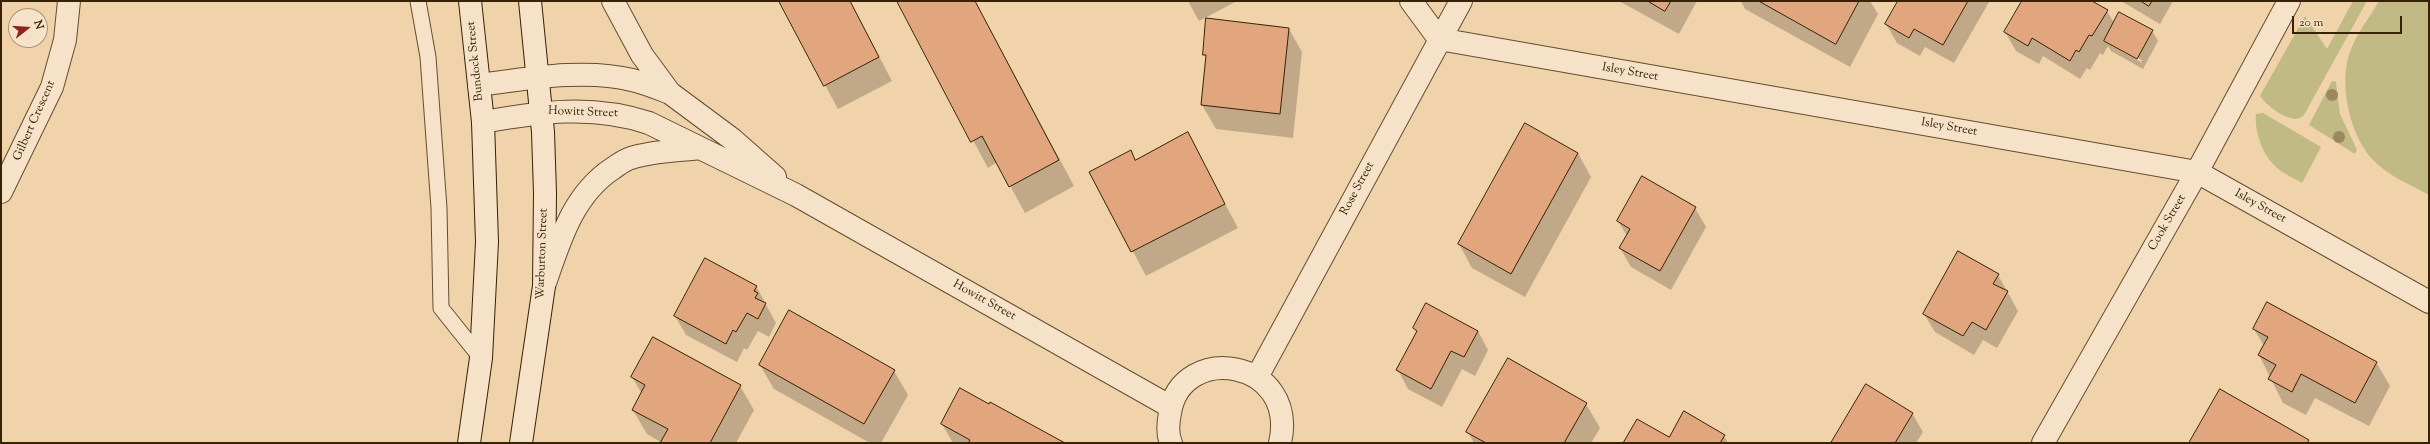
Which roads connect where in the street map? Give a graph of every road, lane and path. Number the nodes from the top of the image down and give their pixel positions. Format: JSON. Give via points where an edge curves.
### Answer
{"nodes":[{"id":1,"x":69,"y":1,"type":"edge"},
{"id":2,"x":418,"y":1,"type":"edge"},
{"id":3,"x":470,"y":1,"type":"edge"},
{"id":4,"x":530,"y":1,"type":"edge"},
{"id":5,"x":613,"y":1,"type":"edge"},
{"id":6,"x":1411,"y":1,"type":"edge"},
{"id":7,"x":1461,"y":1,"type":"edge"},
{"id":8,"x":2289,"y":1,"type":"edge"},
{"id":9,"x":1439,"y":39,"type":"junction"},
{"id":10,"x":539,"y":78,"type":"junction"},
{"id":11,"x":479,"y":85,"type":"junction"},
{"id":12,"x":670,"y":93,"type":"junction"},
{"id":13,"x":542,"y":112,"type":"junction"},
{"id":14,"x":483,"y":122,"type":"junction"},
{"id":15,"x":700,"y":148,"type":"junction"},
{"id":16,"x":2197,"y":172,"type":"junction"},
{"id":17,"x":1,"y":192,"type":"edge"},
{"id":18,"x":796,"y":195,"type":"junction"},
{"id":19,"x":544,"y":286,"type":"junction"},
{"id":20,"x":2429,"y":302,"type":"edge"},
{"id":21,"x":481,"y":358,"type":"junction"},
{"id":22,"x":1257,"y":377,"type":"junction"},
{"id":23,"x":1171,"y":406,"type":"junction"},
{"id":24,"x":469,"y":443,"type":"edge"},
{"id":25,"x":521,"y":443,"type":"edge"},
{"id":26,"x":1171,"y":443,"type":"edge"},
{"id":27,"x":1280,"y":443,"type":"edge"},
{"id":28,"x":2043,"y":443,"type":"edge"}],
"edges":[{"from":1,"to":17,"type":"street","name":"Gilbert Crescent","via":[[65,40],[52,87]]},
{"from":2,"to":21,"type":"lane","via":[[428,57],[440,208],[441,308]]},
{"from":3,"to":11,"type":"street","name":"Bundock Street"},
{"from":4,"to":10,"type":"street"},
{"from":5,"to":12,"type":"street","name":"Howitt Street","via":[[642,56]]},
{"from":6,"to":9,"type":"street"},
{"from":7,"to":9,"type":"street","name":"Rose Street"},
{"from":8,"to":16,"type":"street","name":"Cook Street"},
{"from":9,"to":16,"type":"street","name":"Isley Street"},
{"from":9,"to":22,"type":"street","name":"Rose Street"},
{"from":10,"to":11,"type":"street","name":"Howitt Street"},
{"from":10,"to":12,"type":"street","name":"Howitt Street","via":[[585,76],[631,80]]},
{"from":10,"to":13,"type":"street"},
{"from":11,"to":14,"type":"street","name":"Bundock Street"},
{"from":12,"to":18,"type":"street","name":"Howitt Street","via":[[732,139]]},
{"from":13,"to":14,"type":"street","name":"Howitt Street"},
{"from":13,"to":15,"type":"street","name":"Howitt Street","via":[[585,111],[623,114],[649,123]]},
{"from":13,"to":19,"type":"street","name":"Warburton Street","via":[[545,193]]},
{"from":14,"to":21,"type":"street","via":[[487,242]]},
{"from":15,"to":18,"type":"street","name":"Howitt Street"},
{"from":15,"to":19,"type":"street","via":[[647,154],[629,159],[591,185],[579,202],[561,239]]},
{"from":16,"to":20,"type":"street","name":"Isley Street"},
{"from":16,"to":28,"type":"street","name":"Cook Street"},
{"from":18,"to":23,"type":"street","name":"Howitt Street"},
{"from":19,"to":25,"type":"street","name":"Warburton Street"},
{"from":21,"to":24,"type":"street"},
{"from":22,"to":23,"type":"street","via":[[1240,369],[1223,367],[1206,370],[1191,378]]},
{"from":22,"to":27,"type":"street","via":[[1270,389],[1280,405],[1283,424]]},
{"from":23,"to":26,"type":"street","via":[[1168,423]]}]}
